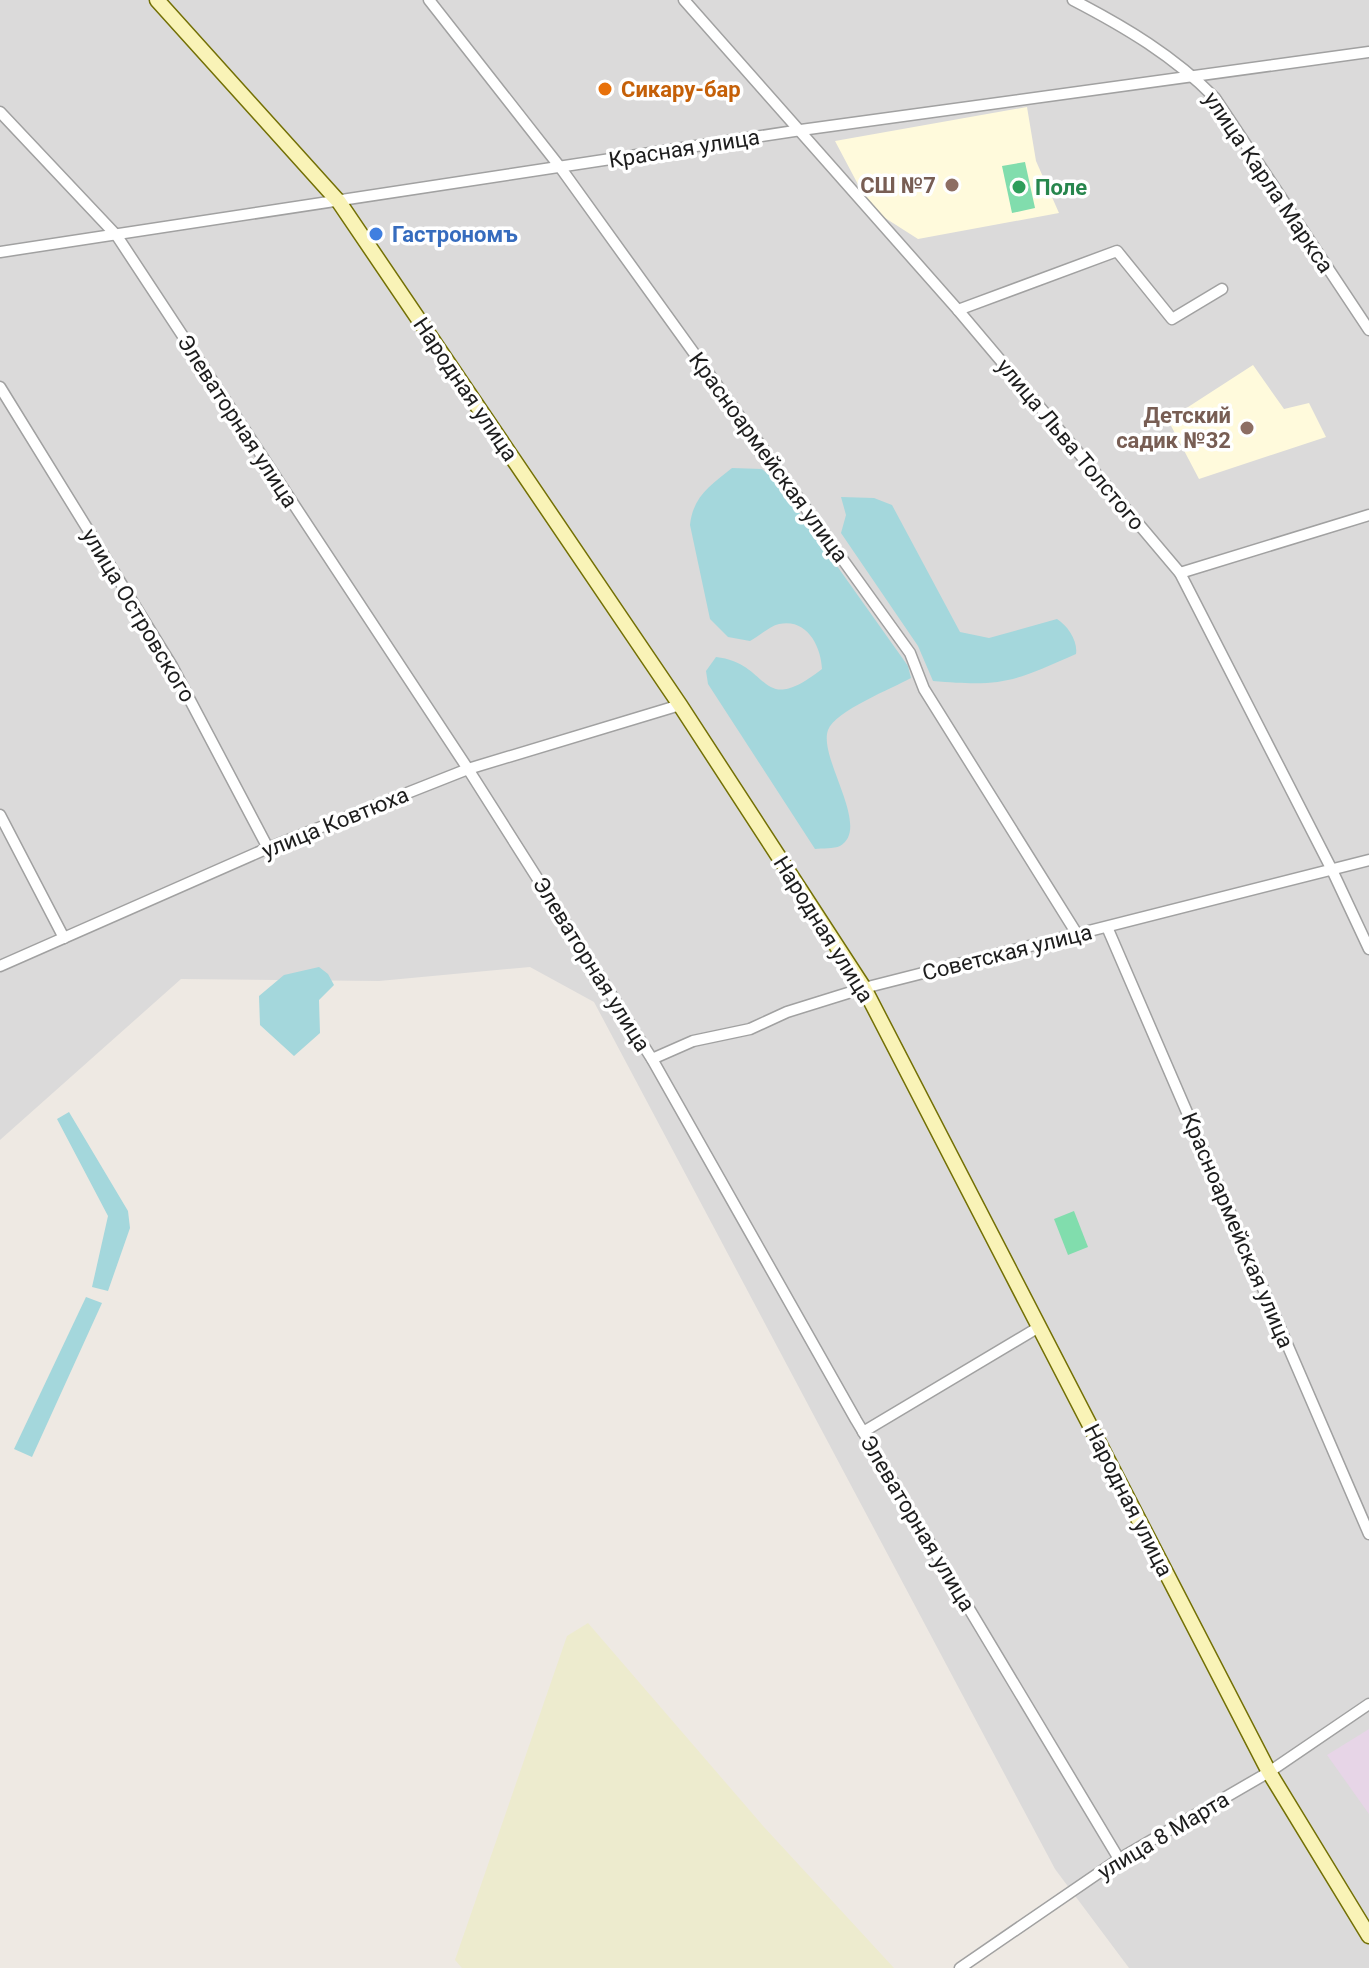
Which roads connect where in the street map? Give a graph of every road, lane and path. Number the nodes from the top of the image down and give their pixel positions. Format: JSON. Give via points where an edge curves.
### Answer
{"nodes":[{"id":1,"x":157,"y":0,"type":"edge"},
{"id":2,"x":429,"y":0,"type":"edge"},
{"id":3,"x":684,"y":0,"type":"edge"},
{"id":4,"x":1073,"y":0,"type":"edge"},
{"id":5,"x":1369,"y":52,"type":"edge"},
{"id":6,"x":1195,"y":77,"type":"junction"},
{"id":7,"x":0,"y":112,"type":"edge"},
{"id":8,"x":801,"y":130,"type":"junction"},
{"id":9,"x":560,"y":167,"type":"junction"},
{"id":10,"x":339,"y":202,"type":"junction"},
{"id":11,"x":117,"y":236,"type":"junction"},
{"id":12,"x":0,"y":252,"type":"edge"},
{"id":13,"x":1222,"y":289,"type":"dead end"},
{"id":14,"x":958,"y":310,"type":"junction"},
{"id":15,"x":1369,"y":330,"type":"edge"},
{"id":16,"x":0,"y":387,"type":"edge"},
{"id":17,"x":1369,"y":515,"type":"edge"},
{"id":18,"x":1180,"y":573,"type":"junction"},
{"id":19,"x":680,"y":705,"type":"junction"},
{"id":20,"x":468,"y":769,"type":"junction"},
{"id":21,"x":0,"y":815,"type":"edge"},
{"id":22,"x":268,"y":848,"type":"junction"},
{"id":23,"x":1369,"y":860,"type":"edge"},
{"id":24,"x":1332,"y":870,"type":"junction"},
{"id":25,"x":1107,"y":927,"type":"junction"},
{"id":26,"x":1077,"y":934,"type":"junction"},
{"id":27,"x":64,"y":938,"type":"junction"},
{"id":28,"x":1369,"y":949,"type":"edge"},
{"id":29,"x":0,"y":966,"type":"edge"},
{"id":30,"x":864,"y":988,"type":"junction"},
{"id":31,"x":652,"y":1059,"type":"junction"},
{"id":32,"x":1039,"y":1327,"type":"junction"},
{"id":33,"x":863,"y":1432,"type":"junction"},
{"id":34,"x":1369,"y":1534,"type":"edge"},
{"id":35,"x":1369,"y":1704,"type":"edge"},
{"id":36,"x":1269,"y":1772,"type":"junction"},
{"id":37,"x":1119,"y":1859,"type":"junction"},
{"id":38,"x":1369,"y":1936,"type":"edge"},
{"id":39,"x":960,"y":1968,"type":"edge"}],
"edges":[{"from":1,"to":10,"type":"main road","name":"Народная улица"},
{"from":2,"to":9,"type":"street","name":"Красноармейская улица"},
{"from":3,"to":8,"type":"street","name":"улица Льва Толстого"},
{"from":4,"to":6,"type":"street","name":"улица Карла Маркса","via":[[1132,31]]},
{"from":5,"to":6,"type":"street","name":"Красная улица"},
{"from":6,"to":8,"type":"street","name":"Красная улица"},
{"from":6,"to":15,"type":"street","name":"улица Карла Маркса","via":[[1215,98]]},
{"from":7,"to":11,"type":"street","name":"Элеваторная улица"},
{"from":8,"to":9,"type":"street","name":"Красная улица"},
{"from":8,"to":14,"type":"street","name":"улица Льва Толстого"},
{"from":9,"to":10,"type":"street","name":"Красная улица"},
{"from":9,"to":26,"type":"street","name":"Красноармейская улица","via":[[910,653],[924,689]]},
{"from":10,"to":11,"type":"street","name":"Красная улица"},
{"from":10,"to":19,"type":"main road","name":"Народная улица"},
{"from":11,"to":12,"type":"street","name":"Красная улица"},
{"from":11,"to":20,"type":"street","name":"Элеваторная улица"},
{"from":13,"to":14,"type":"street","via":[[1172,319],[1117,251]]},
{"from":14,"to":18,"type":"street","name":"улица Льва Толстого"},
{"from":16,"to":22,"type":"street","name":"улица Островского","via":[[172,666]]},
{"from":17,"to":18,"type":"street"},
{"from":18,"to":24,"type":"street","name":"улица Льва Толстого"},
{"from":19,"to":20,"type":"street","name":"улица Ковтюха"},
{"from":19,"to":30,"type":"main road","name":"Народная улица"},
{"from":20,"to":22,"type":"street","name":"улица Ковтюха"},
{"from":20,"to":31,"type":"street","name":"Элеваторная улица"},
{"from":21,"to":27,"type":"street"},
{"from":22,"to":27,"type":"street","name":"улица Ковтюха"},
{"from":23,"to":24,"type":"street","name":"Советская улица"},
{"from":24,"to":25,"type":"street","name":"Советская улица"},
{"from":24,"to":28,"type":"street","name":"улица Льва Толстого"},
{"from":25,"to":26,"type":"street","name":"Советская улица"},
{"from":25,"to":34,"type":"street","name":"Красноармейская улица"},
{"from":26,"to":30,"type":"street","name":"Советская улица"},
{"from":27,"to":29,"type":"street","name":"улица Ковтюха"},
{"from":30,"to":31,"type":"street","name":"Советская улица","via":[[750,1029],[693,1041]]},
{"from":30,"to":32,"type":"main road","name":"Народная улица"},
{"from":31,"to":33,"type":"street","name":"Элеваторная улица"},
{"from":32,"to":33,"type":"street"},
{"from":32,"to":36,"type":"main road","name":"Народная улица"},
{"from":33,"to":37,"type":"street","name":"Элеваторная улица"},
{"from":35,"to":36,"type":"street","name":"улица 8 Марта"},
{"from":36,"to":37,"type":"street","name":"улица 8 Марта"},
{"from":36,"to":38,"type":"main road","name":"Народная улица"},
{"from":37,"to":39,"type":"street","name":"улица 8 Марта"}]}
